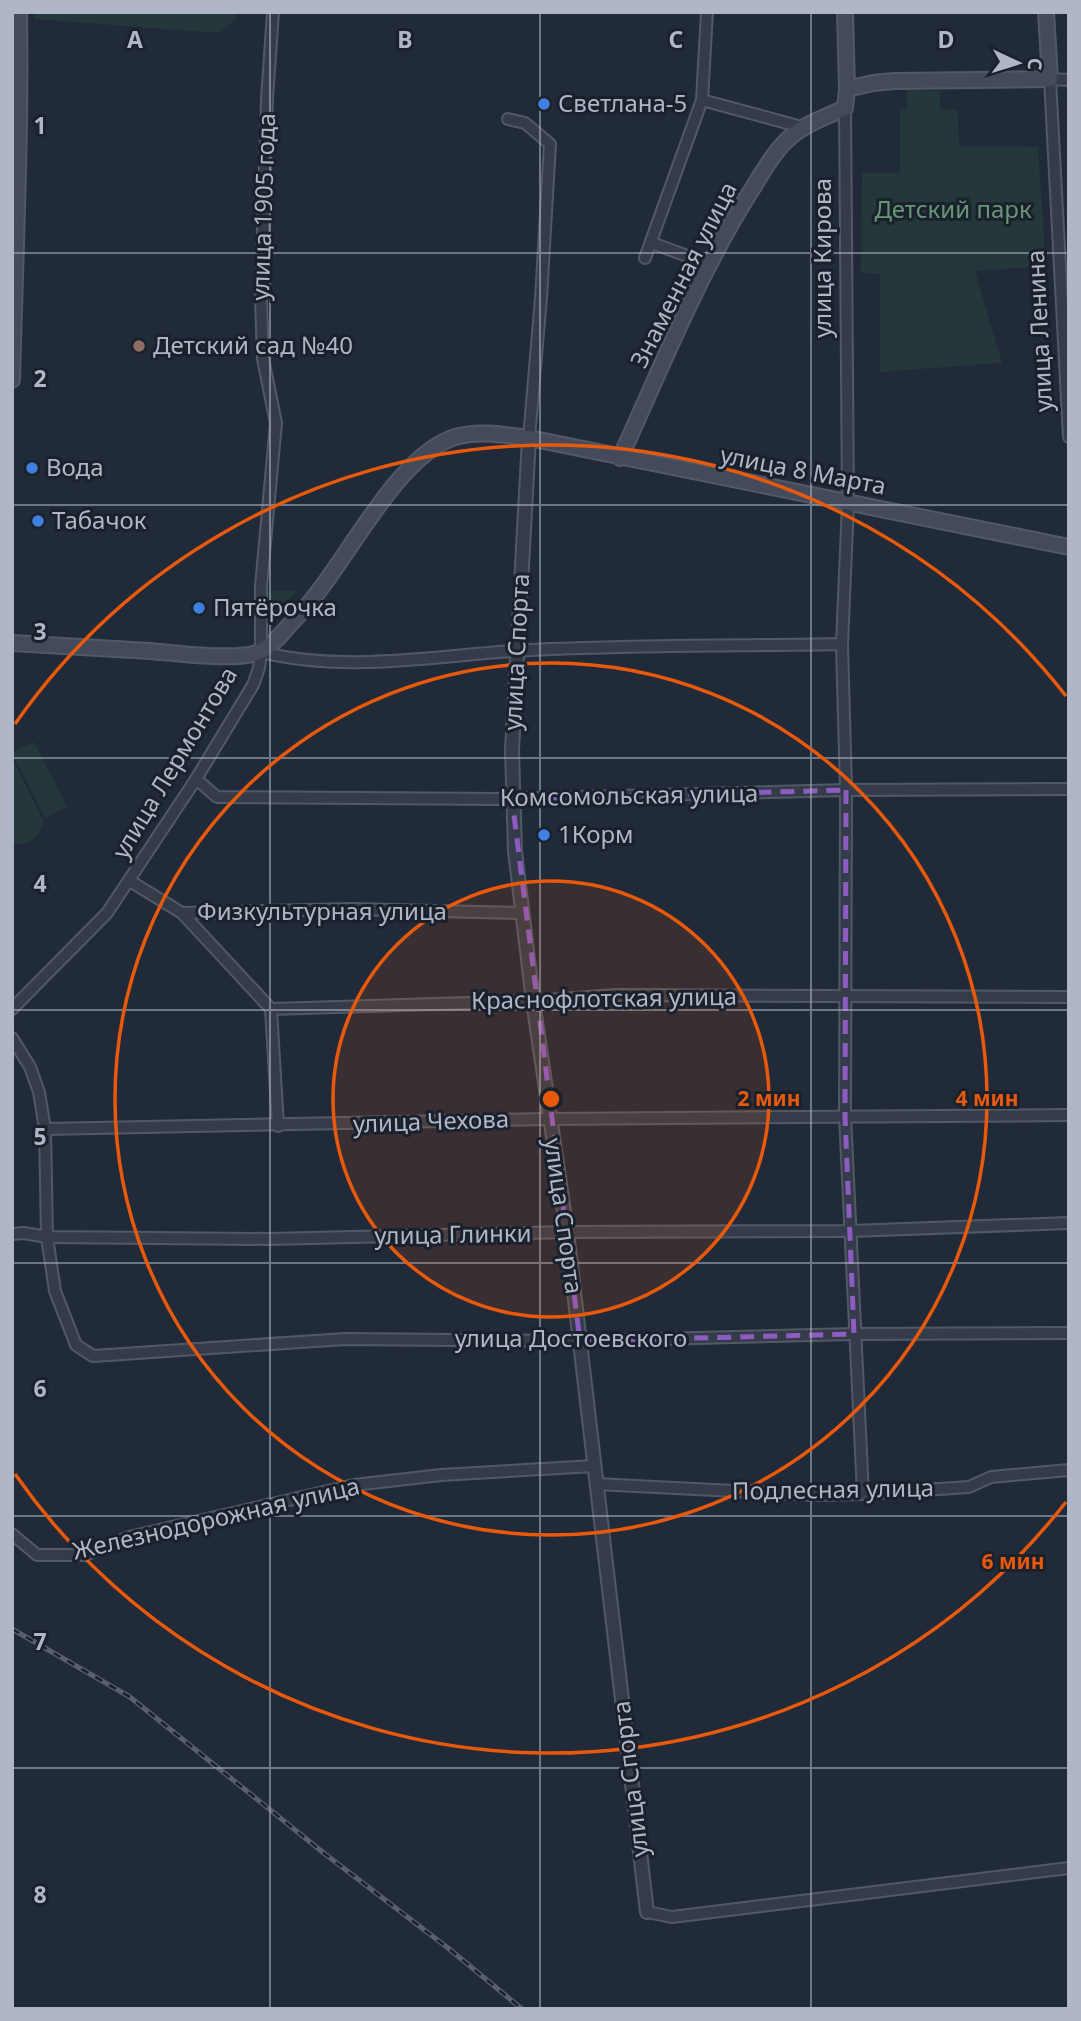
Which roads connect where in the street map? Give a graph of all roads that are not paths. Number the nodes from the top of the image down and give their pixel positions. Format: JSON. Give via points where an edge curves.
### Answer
{"nodes":[{"id":1,"x":273,"y":12,"type":"edge"},
{"id":2,"x":707,"y":12,"type":"edge"},
{"id":3,"x":845,"y":12,"type":"edge"},
{"id":4,"x":1046,"y":12,"type":"edge"},
{"id":5,"x":17,"y":18,"type":"edge"},
{"id":6,"x":1050,"y":79,"type":"junction"},
{"id":7,"x":1069,"y":80,"type":"edge"},
{"id":8,"x":847,"y":89,"type":"junction"},
{"id":9,"x":702,"y":100,"type":"junction"},
{"id":10,"x":845,"y":108,"type":"junction"},
{"id":11,"x":508,"y":119,"type":"dead end"},
{"id":12,"x":802,"y":128,"type":"junction"},
{"id":13,"x":652,"y":243,"type":"junction"},
{"id":14,"x":645,"y":258,"type":"dead end"},
{"id":15,"x":709,"y":264,"type":"junction"},
{"id":16,"x":12,"y":380,"type":"edge"},
{"id":17,"x":1069,"y":437,"type":"edge"},
{"id":18,"x":529,"y":438,"type":"junction"},
{"id":19,"x":620,"y":458,"type":"junction"},
{"id":20,"x":848,"y":504,"type":"junction"},
{"id":21,"x":1069,"y":547,"type":"edge"},
{"id":22,"x":12,"y":643,"type":"edge"},
{"id":23,"x":842,"y":644,"type":"junction"},
{"id":24,"x":516,"y":651,"type":"junction"},
{"id":25,"x":261,"y":652,"type":"junction"},
{"id":26,"x":196,"y":779,"type":"junction"},
{"id":27,"x":1069,"y":789,"type":"edge"},
{"id":28,"x":846,"y":790,"type":"junction"},
{"id":29,"x":512,"y":799,"type":"junction"},
{"id":30,"x":130,"y":881,"type":"junction"},
{"id":31,"x":182,"y":913,"type":"junction"},
{"id":32,"x":522,"y":913,"type":"junction"},
{"id":33,"x":846,"y":995,"type":"junction"},
{"id":34,"x":1069,"y":997,"type":"edge"},
{"id":35,"x":533,"y":1001,"type":"junction"},
{"id":36,"x":12,"y":1009,"type":"edge"},
{"id":37,"x":271,"y":1009,"type":"junction"},
{"id":38,"x":12,"y":1038,"type":"edge"},
{"id":39,"x":1069,"y":1115,"type":"edge"},
{"id":40,"x":845,"y":1116,"type":"junction"},
{"id":41,"x":550,"y":1119,"type":"junction"},
{"id":42,"x":278,"y":1126,"type":"junction"},
{"id":43,"x":45,"y":1129,"type":"junction"},
{"id":44,"x":1069,"y":1223,"type":"edge"},
{"id":45,"x":851,"y":1231,"type":"junction"},
{"id":46,"x":567,"y":1232,"type":"junction"},
{"id":47,"x":12,"y":1234,"type":"edge"},
{"id":48,"x":47,"y":1237,"type":"junction"},
{"id":49,"x":1069,"y":1333,"type":"edge"},
{"id":50,"x":854,"y":1334,"type":"junction"},
{"id":51,"x":580,"y":1341,"type":"junction"},
{"id":52,"x":594,"y":1466,"type":"junction"},
{"id":53,"x":1069,"y":1470,"type":"edge"},
{"id":54,"x":596,"y":1485,"type":"junction"},
{"id":55,"x":863,"y":1494,"type":"junction"},
{"id":56,"x":12,"y":1534,"type":"edge"},
{"id":57,"x":1069,"y":1868,"type":"edge"},
{"id":58,"x":646,"y":1912,"type":"joint"}],
"edges":[{"from":1,"to":25,"type":"street","name":"улица 1905 года","via":[[261,300],[262,359],[276,423],[261,586]]},
{"from":2,"to":9,"type":"street"},
{"from":3,"to":8,"type":"main road","name":"улица Кирова"},
{"from":4,"to":6,"type":"main road","name":"улица Ленина"},
{"from":5,"to":16,"type":"main road","via":[[19,171]]},
{"from":6,"to":7,"type":"street"},
{"from":6,"to":8,"type":"main road","via":[[894,81]]},
{"from":6,"to":17,"type":"street","name":"улица Ленина"},
{"from":8,"to":10,"type":"main road","name":"улица Кирова"},
{"from":9,"to":12,"type":"street"},
{"from":9,"to":13,"type":"street"},
{"from":10,"to":12,"type":"main road","name":"Знаменная улица"},
{"from":10,"to":20,"type":"street","name":"улица Кирова"},
{"from":11,"to":18,"type":"street","name":"улица Спорта","via":[[525,123],[550,144]]},
{"from":12,"to":15,"type":"main road","name":"Знаменная улица","via":[[769,162]]},
{"from":13,"to":14,"type":"street"},
{"from":13,"to":15,"type":"street"},
{"from":15,"to":19,"type":"main road","name":"Знаменная улица"},
{"from":18,"to":19,"type":"main road","name":"улица 8 Марта"},
{"from":18,"to":24,"type":"street","name":"улица Спорта"},
{"from":18,"to":25,"type":"main road","name":"улица Лермонтова","via":[[482,433],[454,438],[412,465],[307,608]]},
{"from":19,"to":20,"type":"main road","name":"улица 8 Марта"},
{"from":20,"to":21,"type":"main road","name":"улица 8 Марта"},
{"from":20,"to":23,"type":"street","name":"улица Кирова"},
{"from":22,"to":25,"type":"main road","via":[[220,656]]},
{"from":23,"to":24,"type":"street"},
{"from":23,"to":28,"type":"street","name":"улица Кирова"},
{"from":24,"to":25,"type":"street","via":[[338,663]]},
{"from":24,"to":29,"type":"street","name":"улица Спорта"},
{"from":25,"to":26,"type":"street","name":"улица Лермонтова","via":[[253,685]]},
{"from":26,"to":29,"type":"street","name":"Комсомольская улица","via":[[217,797]]},
{"from":26,"to":30,"type":"street","name":"улица Лермонтова"},
{"from":27,"to":28,"type":"street","name":"Комсомольская улица"},
{"from":28,"to":29,"type":"street","name":"Комсомольская улица"},
{"from":28,"to":33,"type":"street","name":"улица Кирова"},
{"from":29,"to":32,"type":"street","name":"улица Спорта"},
{"from":30,"to":31,"type":"street","name":"Физкультурная улица"},
{"from":30,"to":36,"type":"street","name":"улица Лермонтова","via":[[107,913]]},
{"from":31,"to":32,"type":"street","name":"Физкультурная улица","via":[[351,909]]},
{"from":31,"to":37,"type":"street"},
{"from":32,"to":35,"type":"street","name":"улица Спорта"},
{"from":33,"to":34,"type":"street","name":"Краснофлотская улица"},
{"from":33,"to":35,"type":"street","name":"Краснофлотская улица","via":[[616,995]]},
{"from":33,"to":40,"type":"street","name":"улица Кирова"},
{"from":35,"to":37,"type":"street","name":"Краснофлотская улица"},
{"from":35,"to":41,"type":"street","name":"улица Спорта"},
{"from":37,"to":42,"type":"street"},
{"from":38,"to":43,"type":"street","via":[[30,1066]]},
{"from":39,"to":40,"type":"street","name":"улица Чехова"},
{"from":40,"to":41,"type":"street","name":"улица Чехова"},
{"from":40,"to":45,"type":"street","name":"улица Кирова"},
{"from":41,"to":42,"type":"street","name":"улица Чехова"},
{"from":41,"to":46,"type":"street","name":"улица Спорта"},
{"from":42,"to":43,"type":"street","name":"улица Чехова"},
{"from":43,"to":48,"type":"street"},
{"from":44,"to":45,"type":"street","name":"улица Глинки"},
{"from":45,"to":46,"type":"street","name":"улица Глинки"},
{"from":45,"to":50,"type":"street","name":"улица Кирова"},
{"from":46,"to":48,"type":"street","name":"улица Глинки","via":[[269,1239]]},
{"from":46,"to":51,"type":"street","name":"улица Спорта"},
{"from":47,"to":48,"type":"street","name":"улица Глинки"},
{"from":48,"to":51,"type":"street","name":"улица Достоевского","via":[[55,1292],[76,1345],[93,1356],[345,1339]]},
{"from":49,"to":50,"type":"street","name":"улица Достоевского"},
{"from":50,"to":51,"type":"street","name":"улица Достоевского"},
{"from":50,"to":55,"type":"street","name":"улица Кирова"},
{"from":51,"to":52,"type":"street","name":"улица Спорта"},
{"from":52,"to":54,"type":"street","name":"улица Спорта"},
{"from":52,"to":56,"type":"street","name":"Железнодорожная улица","via":[[354,1485],[129,1537],[85,1555],[37,1555]]},
{"from":53,"to":55,"type":"street","name":"Подлесная улица","via":[[991,1478],[969,1487]]},
{"from":54,"to":55,"type":"street","name":"Подлесная улица"},
{"from":54,"to":58,"type":"street","name":"улица Спорта"},
{"from":57,"to":58,"type":"street","name":"улица Спорта","via":[[673,1917]]}]}
